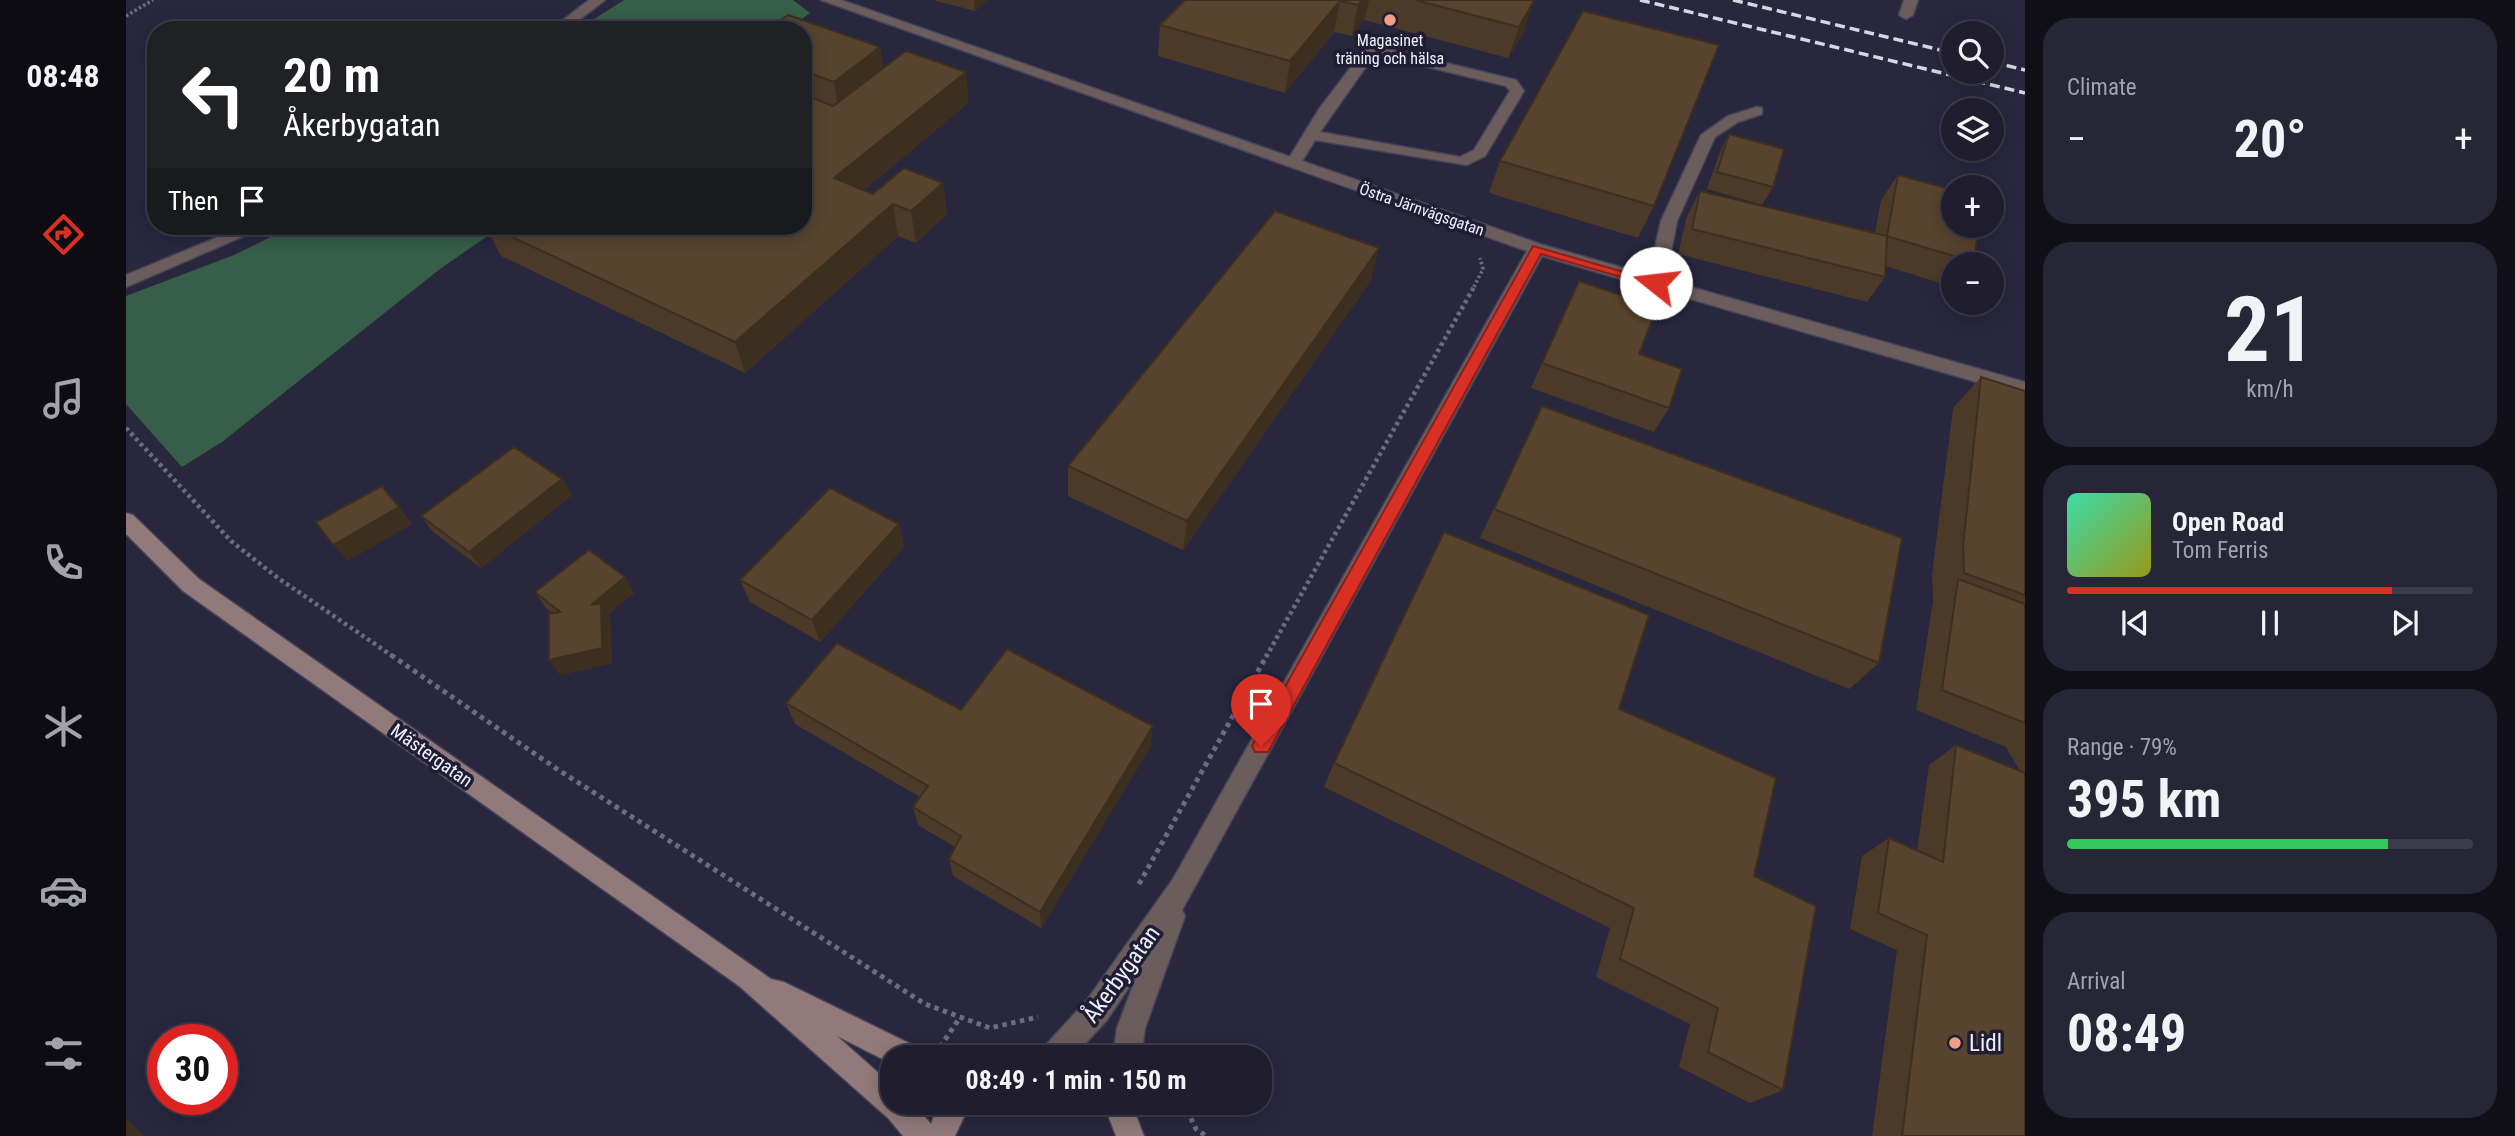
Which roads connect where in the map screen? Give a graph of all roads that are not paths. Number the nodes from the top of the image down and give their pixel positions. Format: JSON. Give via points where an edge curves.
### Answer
{"nodes":[{"id":1,"x":598,"y":0,"type":"edge"},
{"id":2,"x":828,"y":0,"type":"edge"},
{"id":3,"x":1911,"y":0,"type":"edge"},
{"id":4,"x":1906,"y":15,"type":"dead end"},
{"id":5,"x":569,"y":21,"type":"edge"},
{"id":6,"x":1757,"y":111,"type":"dead end"},
{"id":7,"x":1311,"y":135,"type":"junction"},
{"id":8,"x":1294,"y":163,"type":"junction"},
{"id":9,"x":237,"y":235,"type":"edge"},
{"id":10,"x":1537,"y":249,"type":"junction"},
{"id":11,"x":126,"y":281,"type":"edge"},
{"id":12,"x":1656,"y":283,"type":"junction"},
{"id":13,"x":2025,"y":388,"type":"edge"},
{"id":14,"x":126,"y":521,"type":"edge"},
{"id":15,"x":1182,"y":888,"type":"junction"},
{"id":16,"x":748,"y":977,"type":"junction"},
{"id":17,"x":883,"y":1045,"type":"edge"},
{"id":18,"x":1066,"y":1045,"type":"edge"},
{"id":19,"x":1129,"y":1045,"type":"edge"},
{"id":20,"x":948,"y":1115,"type":"edge"},
{"id":21,"x":1123,"y":1115,"type":"edge"},
{"id":22,"x":922,"y":1136,"type":"edge"},
{"id":23,"x":941,"y":1136,"type":"edge"},
{"id":24,"x":1130,"y":1136,"type":"edge"}],
"edges":[{"from":1,"to":5,"type":"street"},
{"from":2,"to":8,"type":"street","name":"Östra Järnvägsgatan"},
{"from":3,"to":4,"type":"street"},
{"from":6,"to":12,"type":"street","via":[[1733,119],[1709,135],[1669,221]]},
{"from":7,"to":7,"type":"street","via":[[1372,49],[1511,83],[1517,91],[1480,153],[1462,162]]},
{"from":7,"to":8,"type":"street"},
{"from":8,"to":10,"type":"street","name":"Östra Järnvägsgatan"},
{"from":9,"to":11,"type":"street"},
{"from":10,"to":12,"type":"street","name":"Östra Järnvägsgatan"},
{"from":10,"to":15,"type":"street","name":"Åkerbygatan"},
{"from":12,"to":13,"type":"street","name":"Östra Järnvägsgatan"},
{"from":14,"to":16,"type":"main road","name":"Mästergatan","via":[[191,585]]},
{"from":15,"to":18,"type":"street","name":"Åkerbygatan","via":[[1097,1010]]},
{"from":15,"to":19,"type":"street","name":"Åkerbygatan"},
{"from":16,"to":17,"type":"main road","name":"Mästergatan"},
{"from":16,"to":22,"type":"main road","name":"Mästergatan","via":[[900,1109]]},
{"from":20,"to":23,"type":"main road"},
{"from":21,"to":24,"type":"main road"}]}
